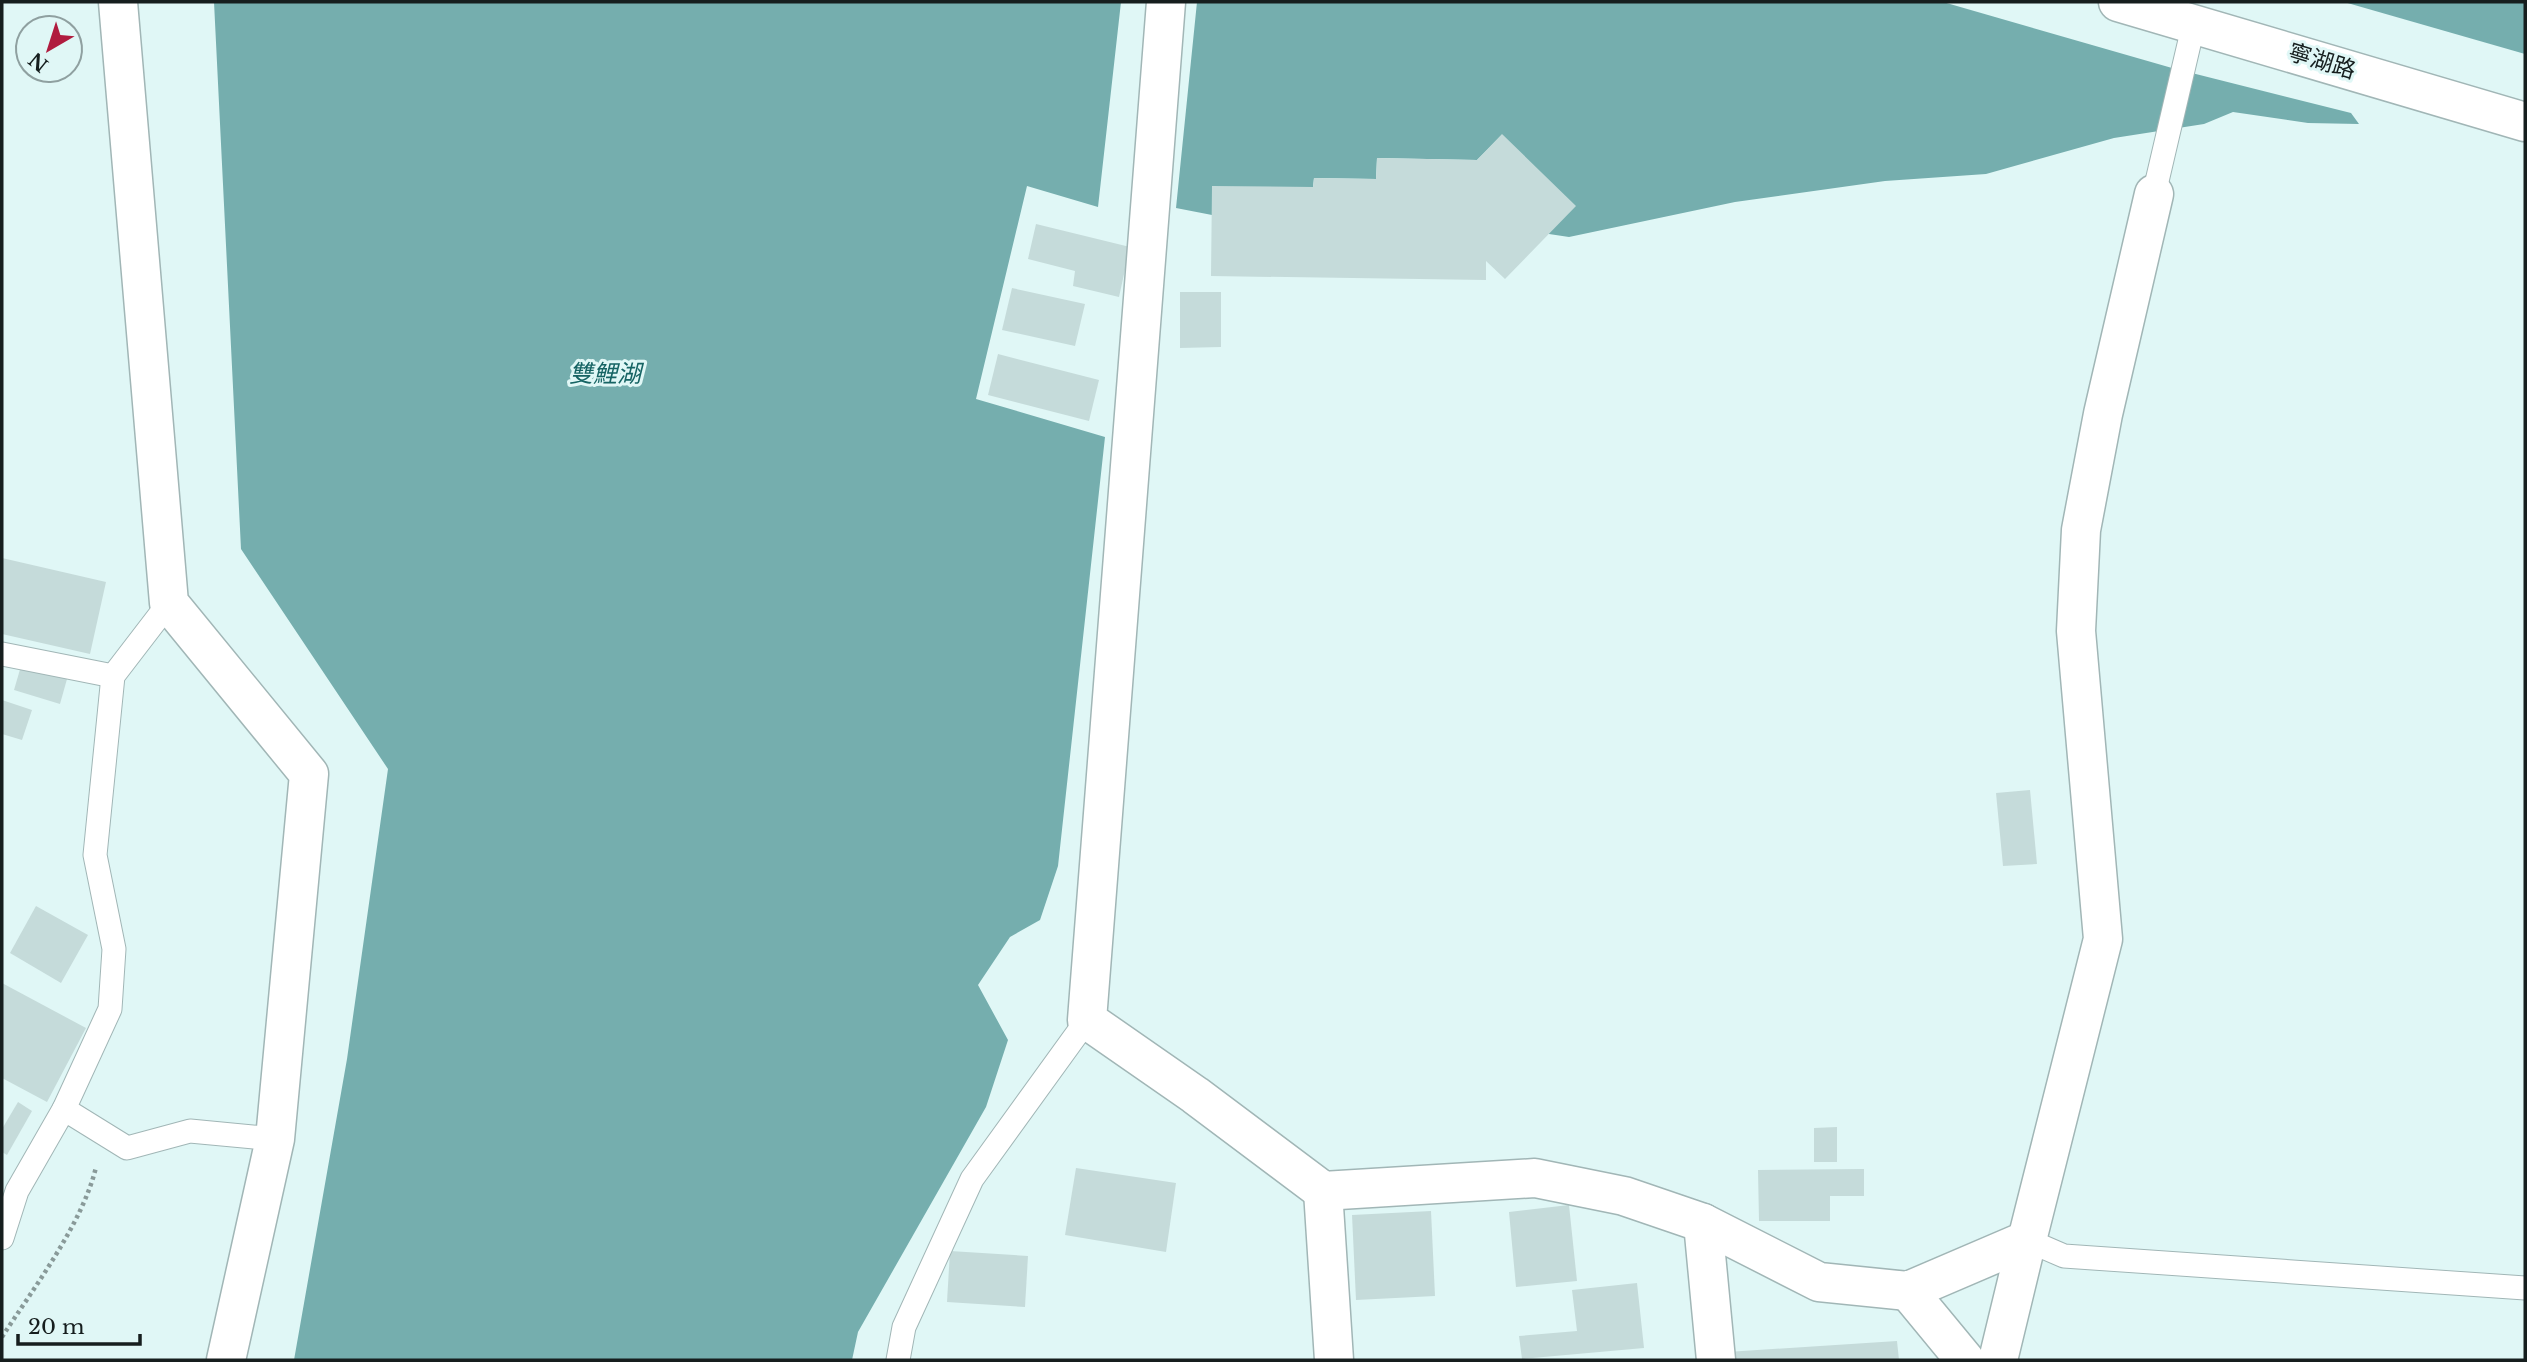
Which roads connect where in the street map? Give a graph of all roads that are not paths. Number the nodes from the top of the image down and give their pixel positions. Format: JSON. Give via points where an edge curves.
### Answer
{"nodes":[{"id":1,"x":118,"y":2,"type":"edge"},
{"id":2,"x":1166,"y":2,"type":"edge"},
{"id":3,"x":2118,"y":2,"type":"edge"},
{"id":4,"x":2194,"y":23,"type":"junction"},
{"id":5,"x":2525,"y":122,"type":"edge"},
{"id":6,"x":2154,"y":194,"type":"joint"},
{"id":7,"x":169,"y":603,"type":"junction"},
{"id":8,"x":2,"y":654,"type":"edge"},
{"id":9,"x":113,"y":676,"type":"junction"},
{"id":10,"x":1087,"y":1020,"type":"junction"},
{"id":11,"x":64,"y":1109,"type":"junction"},
{"id":12,"x":275,"y":1139,"type":"junction"},
{"id":13,"x":9,"y":1185,"type":"edge"},
{"id":14,"x":1323,"y":1191,"type":"junction"},
{"id":15,"x":1703,"y":1223,"type":"junction"},
{"id":16,"x":2,"y":1238,"type":"edge"},
{"id":17,"x":2026,"y":1240,"type":"junction"},
{"id":18,"x":2525,"y":1288,"type":"edge"},
{"id":19,"x":1908,"y":1291,"type":"junction"},
{"id":20,"x":226,"y":1360,"type":"edge"},
{"id":21,"x":898,"y":1360,"type":"edge"},
{"id":22,"x":1334,"y":1360,"type":"edge"},
{"id":23,"x":1716,"y":1360,"type":"edge"},
{"id":24,"x":1965,"y":1360,"type":"edge"},
{"id":25,"x":1998,"y":1360,"type":"edge"}],
"edges":[{"from":1,"to":7,"type":"street"},
{"from":2,"to":10,"type":"street"},
{"from":3,"to":4,"type":"street","name":"寧湖路"},
{"from":4,"to":5,"type":"street","name":"寧湖路"},
{"from":4,"to":6,"type":"lane"},
{"from":6,"to":17,"type":"street","via":[[2081,530],[2077,631],[2103,939]]},
{"from":7,"to":9,"type":"lane"},
{"from":7,"to":12,"type":"street","via":[[309,774]]},
{"from":8,"to":9,"type":"lane"},
{"from":9,"to":11,"type":"lane","via":[[94,855],[114,948],[110,1009]]},
{"from":10,"to":14,"type":"street"},
{"from":10,"to":21,"type":"lane","via":[[972,1179],[904,1327]]},
{"from":11,"to":12,"type":"lane","via":[[127,1148],[190,1131]]},
{"from":11,"to":13,"type":"lane"},
{"from":12,"to":20,"type":"street"},
{"from":13,"to":16,"type":"lane"},
{"from":14,"to":15,"type":"street","via":[[1535,1178],[1624,1196]]},
{"from":14,"to":22,"type":"street"},
{"from":15,"to":19,"type":"street","via":[[1819,1282]]},
{"from":15,"to":23,"type":"street"},
{"from":17,"to":18,"type":"lane","via":[[2064,1256]]},
{"from":17,"to":19,"type":"street"},
{"from":17,"to":25,"type":"street"},
{"from":19,"to":24,"type":"street"}]}
